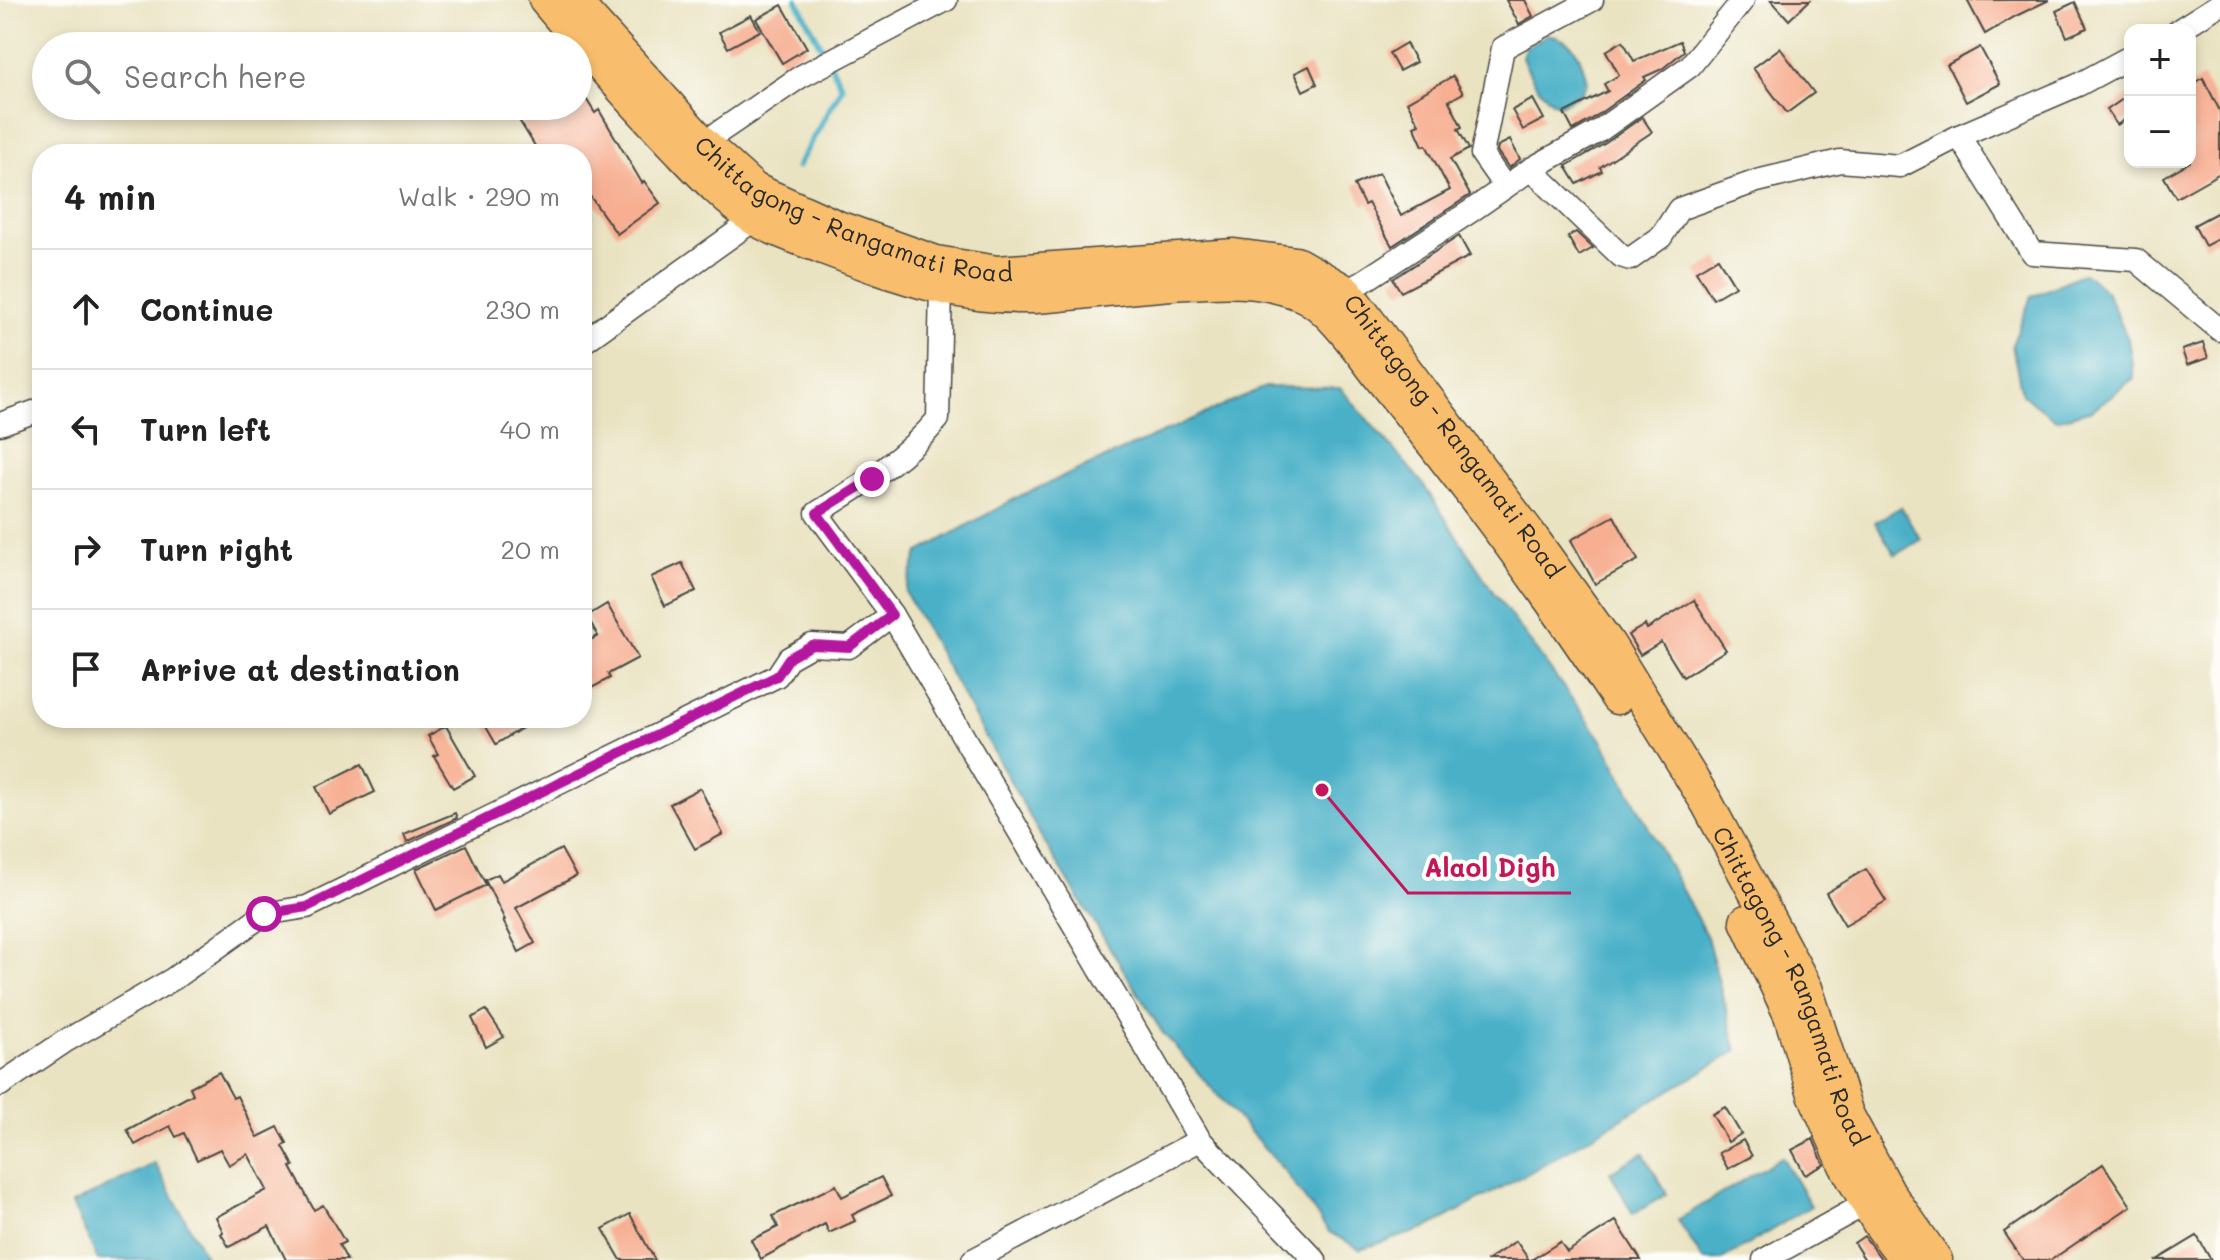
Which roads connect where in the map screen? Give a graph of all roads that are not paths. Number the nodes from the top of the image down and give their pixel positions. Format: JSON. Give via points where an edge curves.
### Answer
{"nodes":[{"id":1,"x":545,"y":0,"type":"edge"},
{"id":2,"x":573,"y":0,"type":"edge"},
{"id":3,"x":946,"y":0,"type":"edge"},
{"id":4,"x":1592,"y":0,"type":"edge"},
{"id":5,"x":1743,"y":0,"type":"edge"},
{"id":6,"x":2220,"y":4,"type":"edge"},
{"id":7,"x":2188,"y":24,"type":"edge"},
{"id":8,"x":573,"y":32,"type":"edge"},
{"id":9,"x":592,"y":54,"type":"edge"},
{"id":10,"x":2124,"y":60,"type":"edge"},
{"id":11,"x":1959,"y":136,"type":"junction"},
{"id":12,"x":703,"y":143,"type":"junction"},
{"id":13,"x":1531,"y":169,"type":"junction"},
{"id":14,"x":1505,"y":187,"type":"junction"},
{"id":15,"x":755,"y":219,"type":"junction"},
{"id":16,"x":941,"y":288,"type":"junction"},
{"id":17,"x":1347,"y":292,"type":"junction"},
{"id":18,"x":2220,"y":330,"type":"edge"},
{"id":19,"x":592,"y":336,"type":"edge"},
{"id":20,"x":32,"y":413,"type":"edge"},
{"id":21,"x":0,"y":424,"type":"edge"},
{"id":22,"x":892,"y":615,"type":"junction"},
{"id":23,"x":0,"y":1085,"type":"edge"},
{"id":24,"x":1200,"y":1140,"type":"junction"},
{"id":25,"x":1867,"y":1203,"type":"junction"},
{"id":26,"x":973,"y":1260,"type":"edge"},
{"id":27,"x":1315,"y":1260,"type":"edge"},
{"id":28,"x":1764,"y":1260,"type":"edge"},
{"id":29,"x":1906,"y":1260,"type":"edge"},
{"id":30,"x":1936,"y":1260,"type":"edge"}],
"edges":[{"from":1,"to":8,"type":"highway","name":"Chittagong - Rangamati Road"},
{"from":2,"to":12,"type":"highway","name":"Chittagong - Rangamati Road"},
{"from":3,"to":12,"type":"street","via":[[800,77]]},
{"from":4,"to":14,"type":"street","via":[[1503,48],[1482,154]]},
{"from":5,"to":13,"type":"street","via":[[1690,66],[1599,131]]},
{"from":6,"to":7,"type":"street"},
{"from":9,"to":15,"type":"highway","name":"Chittagong - Rangamati Road","via":[[706,179]]},
{"from":10,"to":11,"type":"street"},
{"from":11,"to":13,"type":"street","via":[[1900,166],[1840,161],[1757,181],[1679,209],[1661,237],[1630,259]]},
{"from":11,"to":18,"type":"street","via":[[2032,253],[2136,260]]},
{"from":12,"to":17,"type":"highway","name":"Chittagong - Rangamati Road","via":[[754,189],[936,262],[997,272],[1234,255],[1296,263]]},
{"from":13,"to":14,"type":"street"},
{"from":14,"to":17,"type":"street"},
{"from":15,"to":16,"type":"highway","name":"Chittagong - Rangamati Road","via":[[888,273]]},
{"from":15,"to":19,"type":"street"},
{"from":16,"to":22,"type":"street","via":[[938,419],[872,479],[817,513]]},
{"from":16,"to":25,"type":"highway","name":"Chittagong - Rangamati Road","via":[[1045,296],[1246,281],[1315,302],[1409,413],[1571,628],[1666,772],[1765,959],[1790,1015],[1814,1094]]},
{"from":17,"to":30,"type":"highway","name":"Chittagong - Rangamati Road","via":[[1608,643],[1707,803],[1806,988],[1847,1114],[1891,1196]]},
{"from":20,"to":21,"type":"street"},
{"from":22,"to":23,"type":"street","via":[[849,647],[812,645],[789,658],[777,676],[307,907],[264,914],[173,979]]},
{"from":22,"to":24,"type":"street"},
{"from":24,"to":26,"type":"street"},
{"from":24,"to":27,"type":"street"},
{"from":25,"to":28,"type":"street"},
{"from":25,"to":29,"type":"highway","name":"Chittagong - Rangamati Road"}]}
